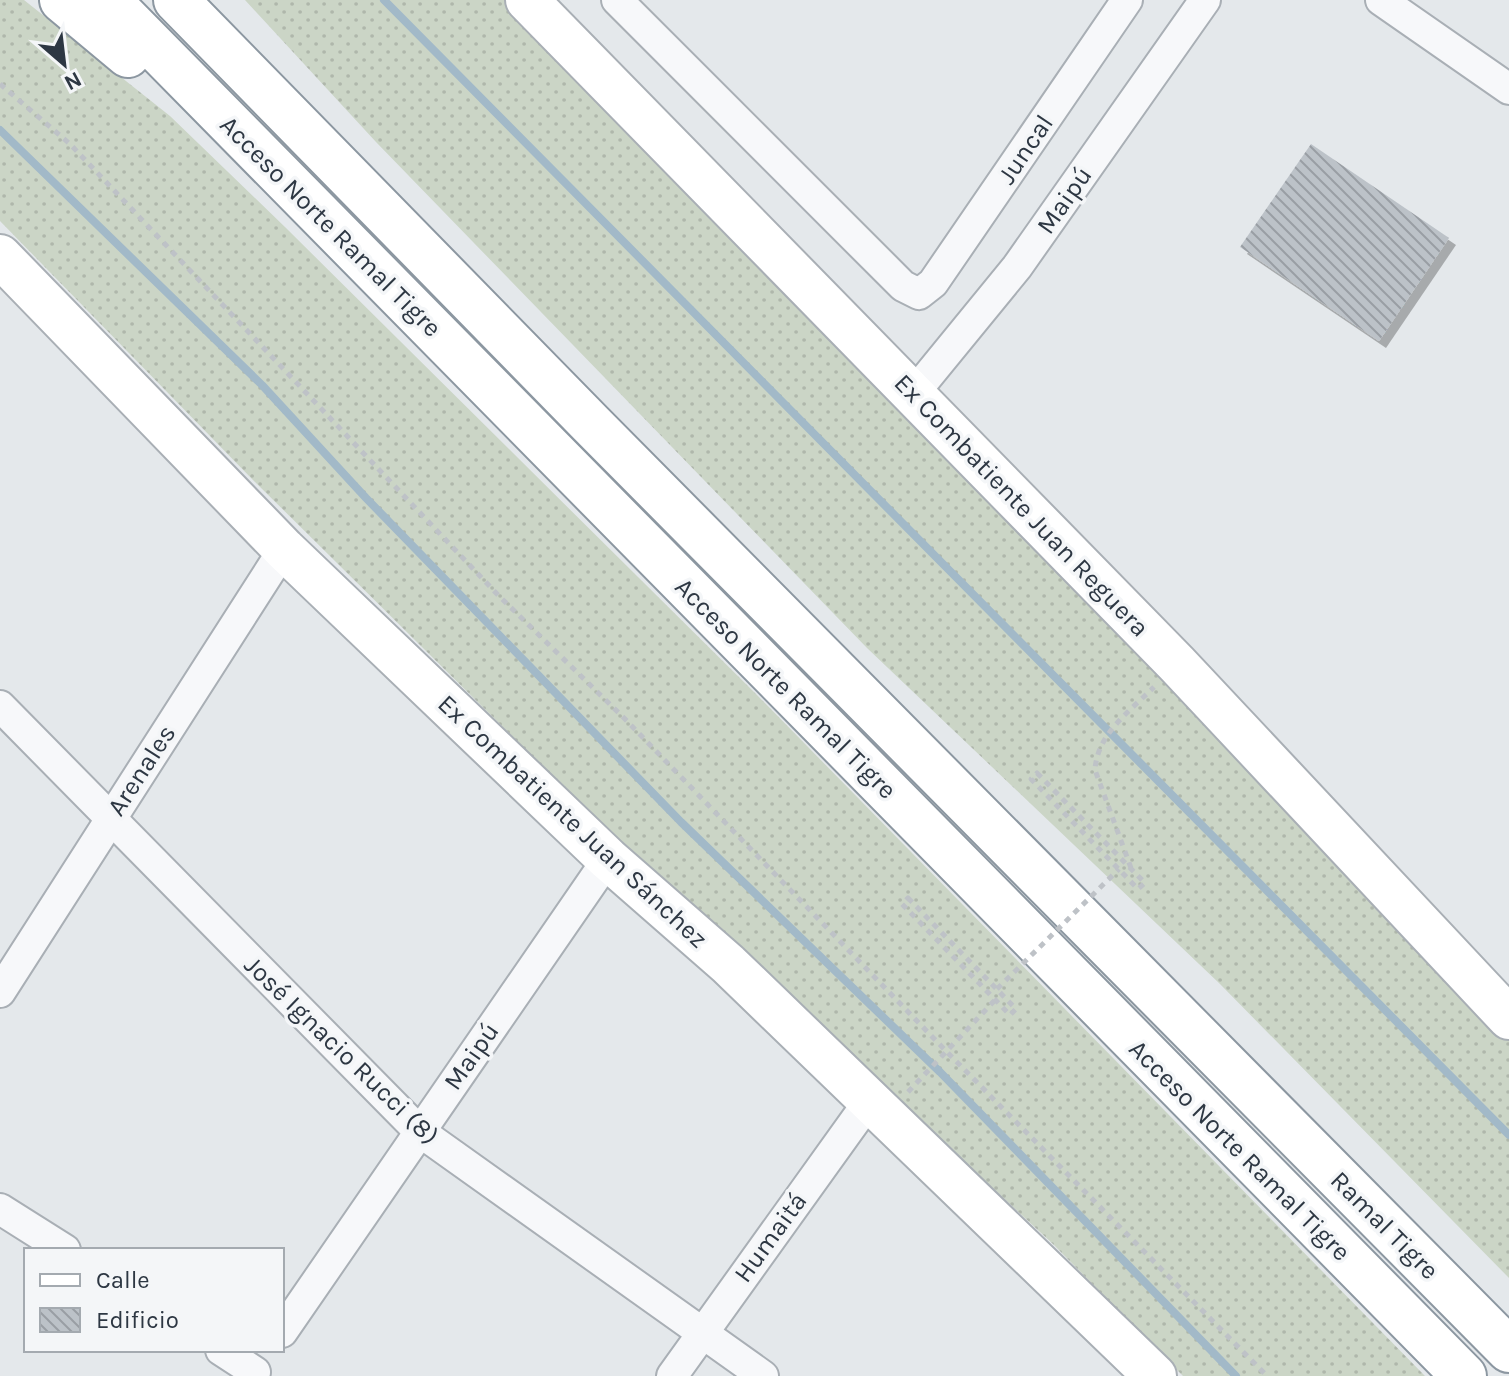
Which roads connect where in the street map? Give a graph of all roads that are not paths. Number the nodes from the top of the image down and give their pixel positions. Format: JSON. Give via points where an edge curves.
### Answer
{"nodes":[{"id":1,"x":62,"y":0,"type":"edge"},
{"id":2,"x":108,"y":0,"type":"edge"},
{"id":3,"x":176,"y":0,"type":"edge"},
{"id":4,"x":205,"y":0,"type":"edge"},
{"id":5,"x":527,"y":0,"type":"edge"},
{"id":6,"x":617,"y":0,"type":"edge"},
{"id":7,"x":1127,"y":0,"type":"edge"},
{"id":8,"x":1205,"y":0,"type":"edge"},
{"id":9,"x":1381,"y":0,"type":"edge"},
{"id":10,"x":1509,"y":89,"type":"edge"},
{"id":11,"x":2,"y":262,"type":"edge"},
{"id":12,"x":446,"y":273,"type":"junction"},
{"id":13,"x":411,"y":307,"type":"junction"},
{"id":14,"x":914,"y":393,"type":"junction"},
{"id":15,"x":284,"y":549,"type":"junction"},
{"id":16,"x":0,"y":706,"type":"edge"},
{"id":17,"x":111,"y":817,"type":"junction"},
{"id":18,"x":608,"y":859,"type":"junction"},
{"id":19,"x":0,"y":992,"type":"edge"},
{"id":20,"x":1509,"y":1018,"type":"edge"},
{"id":21,"x":1262,"y":1099,"type":"junction"},
{"id":22,"x":870,"y":1100,"type":"junction"},
{"id":23,"x":419,"y":1131,"type":"junction"},
{"id":24,"x":0,"y":1209,"type":"edge"},
{"id":25,"x":62,"y":1248,"type":"edge"},
{"id":26,"x":1509,"y":1312,"type":"edge"},
{"id":27,"x":284,"y":1329,"type":"edge"},
{"id":28,"x":701,"y":1333,"type":"junction"},
{"id":29,"x":1509,"y":1350,"type":"edge"},
{"id":30,"x":226,"y":1352,"type":"edge"},
{"id":31,"x":259,"y":1366,"type":"edge"},
{"id":32,"x":1145,"y":1372,"type":"edge"},
{"id":33,"x":672,"y":1376,"type":"edge"},
{"id":34,"x":763,"y":1376,"type":"edge"},
{"id":35,"x":1464,"y":1376,"type":"edge"}],
"edges":[{"from":1,"to":13,"type":"highway"},
{"from":2,"to":13,"type":"highway","name":"Acceso Norte Ramal Tigre"},
{"from":3,"to":12,"type":"highway","name":"Acceso Norte Ramal Tigre"},
{"from":4,"to":12,"type":"highway"},
{"from":5,"to":14,"type":"street","name":"Ex Combatiente Juan Reguera"},
{"from":6,"to":7,"type":"street","name":"Juncal","via":[[903,286],[919,294],[933,283]]},
{"from":8,"to":14,"type":"street","name":"Maipú","via":[[1017,267]]},
{"from":9,"to":10,"type":"street"},
{"from":11,"to":15,"type":"street","name":"Ex Combatiente Juan Sánchez"},
{"from":12,"to":21,"type":"highway","name":"Acceso Norte Ramal Tigre"},
{"from":13,"to":35,"type":"highway","name":"Acceso Norte Ramal Tigre"},
{"from":14,"to":20,"type":"street","name":"Ex Combatiente Juan Reguera"},
{"from":15,"to":17,"type":"street","name":"Arenales"},
{"from":15,"to":18,"type":"street","name":"Ex Combatiente Juan Sánchez"},
{"from":16,"to":17,"type":"street","name":"José Ignacio Rucci (8)"},
{"from":17,"to":19,"type":"street","name":"Arenales"},
{"from":17,"to":23,"type":"street","name":"José Ignacio Rucci (8)"},
{"from":18,"to":22,"type":"street","name":"Ex Combatiente Juan Sánchez"},
{"from":18,"to":23,"type":"street","name":"Maipú"},
{"from":21,"to":26,"type":"highway","via":[[1401,1211]]},
{"from":21,"to":29,"type":"highway","name":"Ramal Tigre"},
{"from":22,"to":28,"type":"street","name":"Humaitá"},
{"from":22,"to":32,"type":"street","name":"Ex Combatiente Juan Sánchez"},
{"from":23,"to":27,"type":"street","name":"Maipú"},
{"from":23,"to":28,"type":"street","name":"José Ignacio Rucci (8)"},
{"from":24,"to":25,"type":"street"},
{"from":28,"to":33,"type":"street","name":"Humaitá"},
{"from":28,"to":34,"type":"street","name":"José Ignacio Rucci (8)"},
{"from":30,"to":31,"type":"street"}]}
